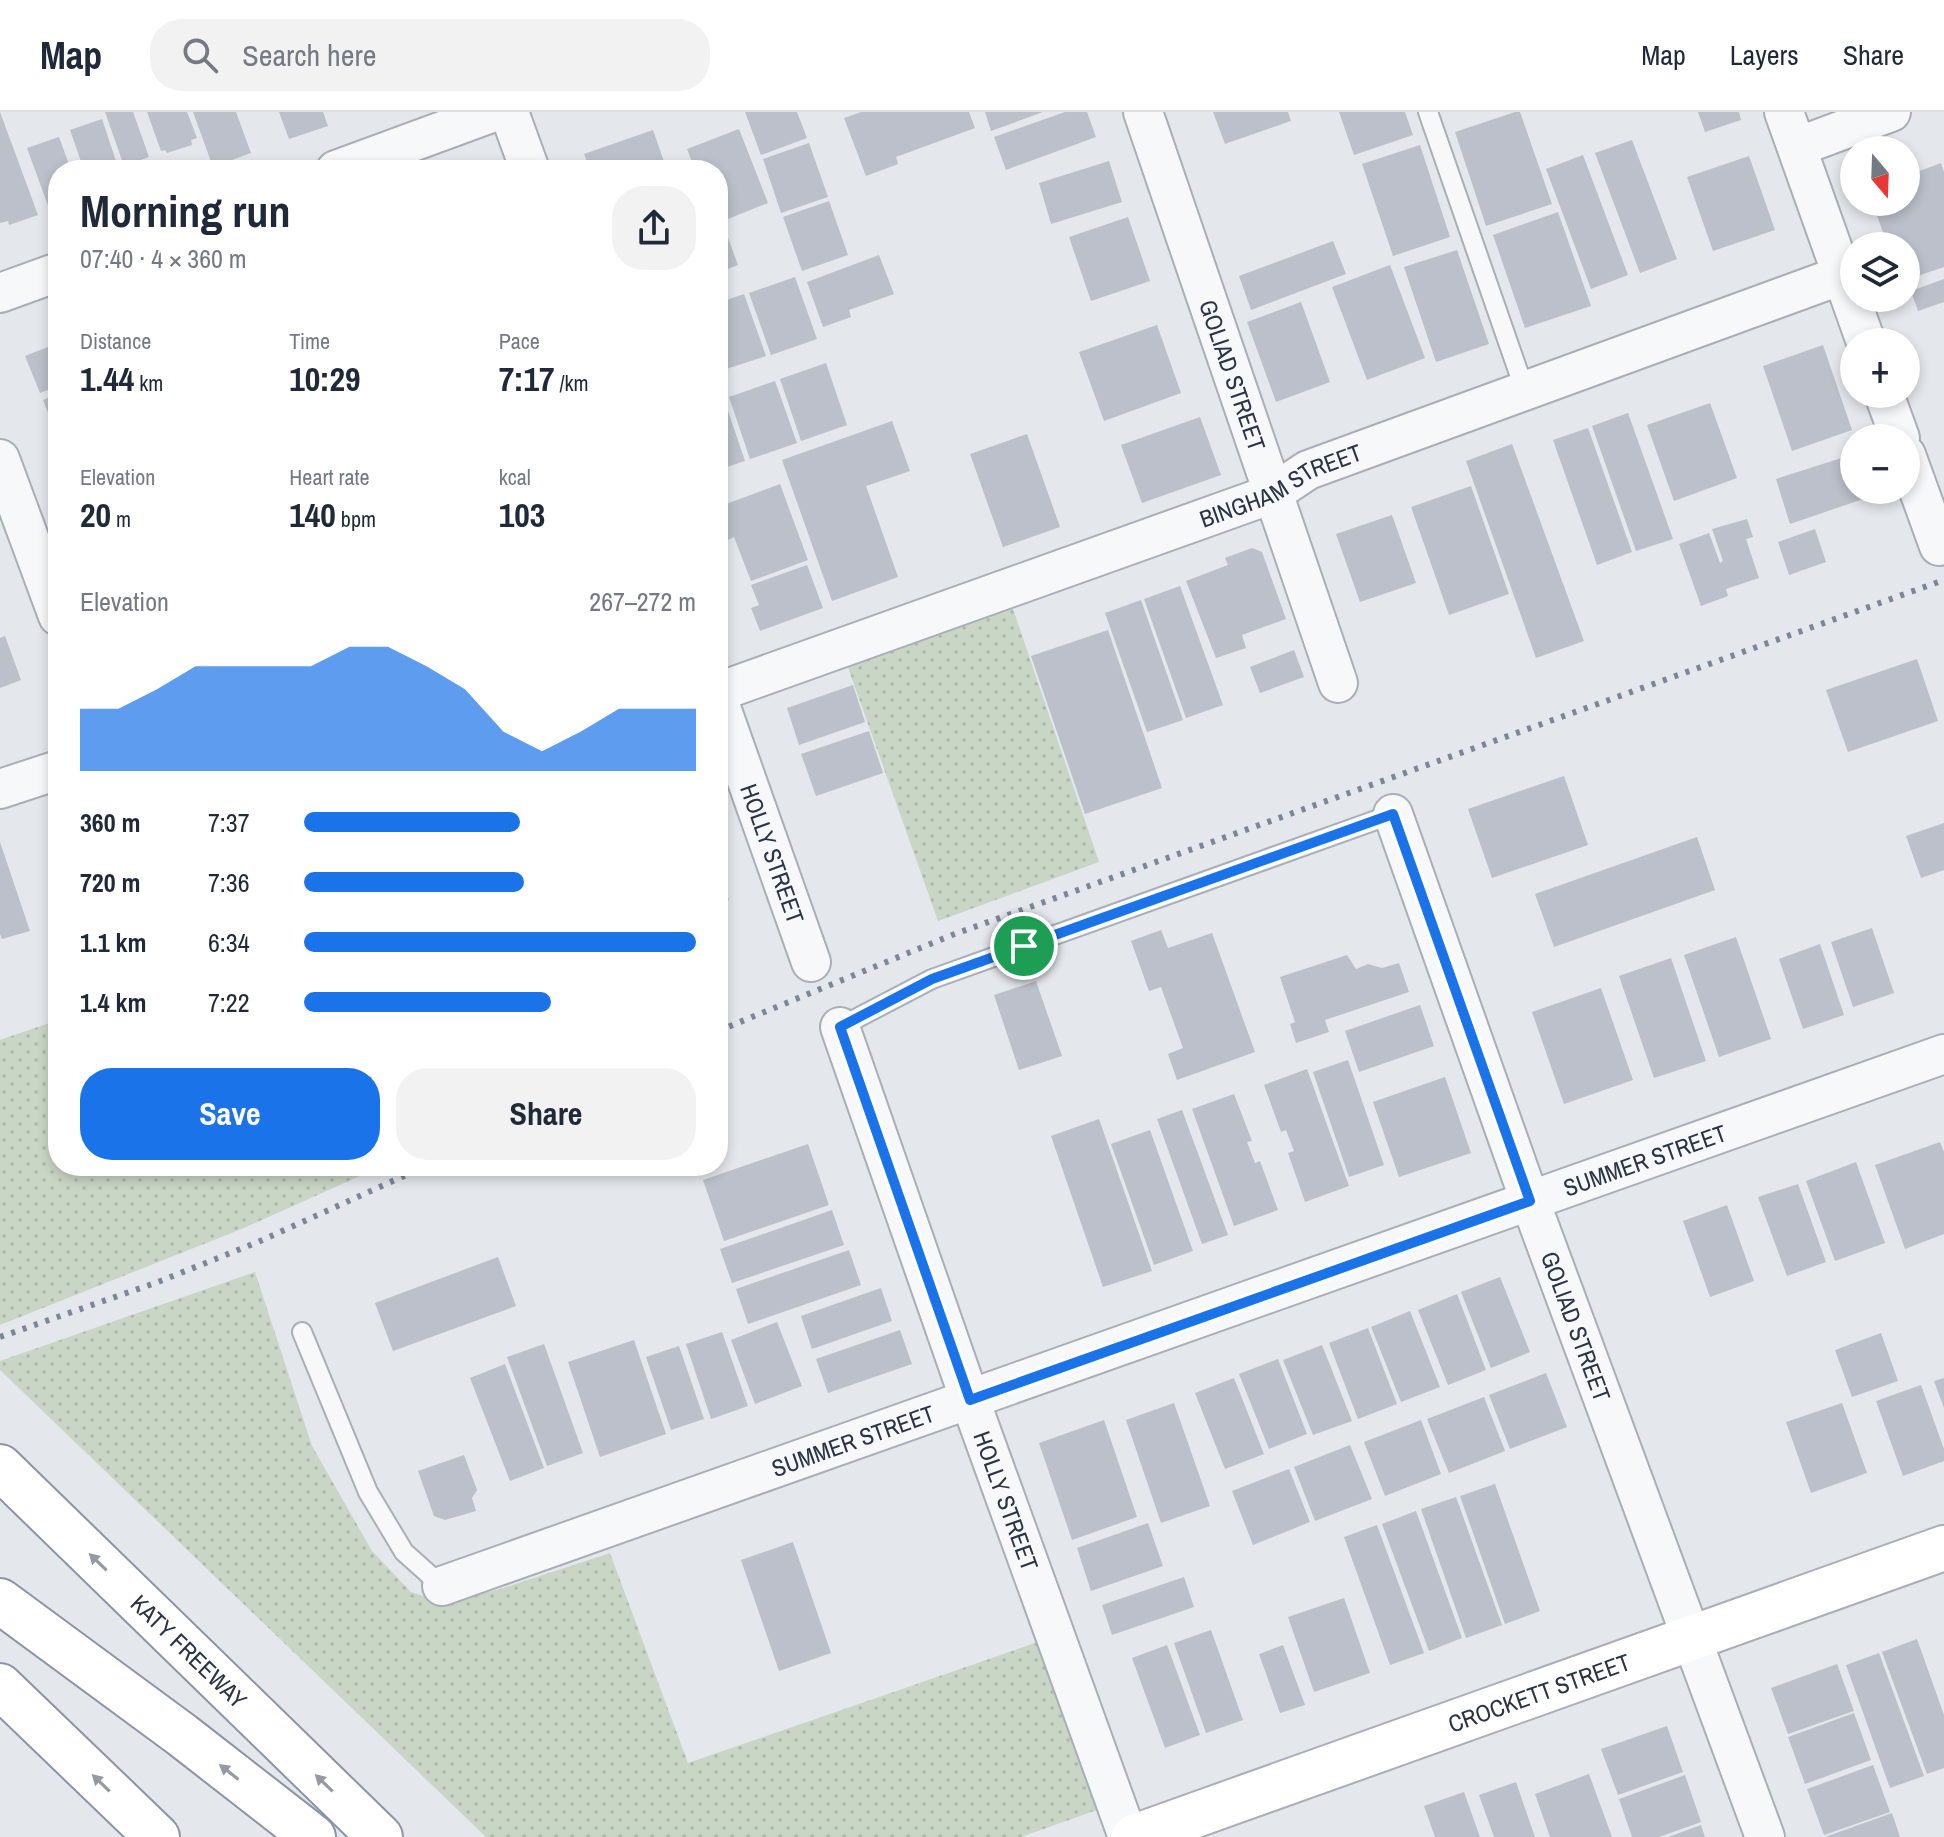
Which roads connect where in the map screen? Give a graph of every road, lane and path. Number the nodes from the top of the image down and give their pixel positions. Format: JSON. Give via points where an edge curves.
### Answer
{"nodes":[{"id":1,"x":494,"y":112,"type":"edge"},
{"id":2,"x":509,"y":112,"type":"edge"},
{"id":3,"x":1143,"y":112,"type":"edge"},
{"id":4,"x":1428,"y":112,"type":"edge"},
{"id":5,"x":1784,"y":112,"type":"edge"},
{"id":6,"x":1891,"y":112,"type":"edge"},
{"id":7,"x":1797,"y":147,"type":"junction"},
{"id":8,"x":363,"y":160,"type":"edge"},
{"id":9,"x":526,"y":160,"type":"edge"},
{"id":10,"x":1840,"y":269,"type":"edge"},
{"id":11,"x":48,"y":276,"type":"edge"},
{"id":12,"x":1840,"y":276,"type":"edge"},
{"id":13,"x":0,"y":293,"type":"edge"},
{"id":14,"x":1525,"y":391,"type":"junction"},
{"id":15,"x":0,"y":459,"type":"edge"},
{"id":16,"x":1920,"y":491,"type":"edge"},
{"id":17,"x":1272,"y":494,"type":"junction"},
{"id":18,"x":1941,"y":545,"type":"edge"},
{"id":19,"x":48,"y":589,"type":"edge"},
{"id":20,"x":1338,"y":683,"type":"dead end"},
{"id":21,"x":728,"y":688,"type":"edge"},
{"id":22,"x":728,"y":727,"type":"edge"},
{"id":23,"x":48,"y":773,"type":"edge"},
{"id":24,"x":0,"y":789,"type":"edge"},
{"id":25,"x":1393,"y":814,"type":"joint"},
{"id":26,"x":811,"y":962,"type":"dead end"},
{"id":27,"x":840,"y":1027,"type":"joint"},
{"id":28,"x":1944,"y":1054,"type":"edge"},
{"id":29,"x":1530,"y":1201,"type":"junction"},
{"id":30,"x":302,"y":1332,"type":"dead end"},
{"id":31,"x":970,"y":1400,"type":"junction"},
{"id":32,"x":0,"y":1467,"type":"edge"},
{"id":33,"x":1944,"y":1548,"type":"edge"},
{"id":34,"x":442,"y":1586,"type":"joint"},
{"id":35,"x":0,"y":1601,"type":"edge"},
{"id":36,"x":1693,"y":1639,"type":"junction"},
{"id":37,"x":0,"y":1686,"type":"edge"},
{"id":38,"x":157,"y":1837,"type":"edge"},
{"id":39,"x":313,"y":1837,"type":"edge"},
{"id":40,"x":380,"y":1837,"type":"edge"},
{"id":41,"x":1131,"y":1837,"type":"edge"},
{"id":42,"x":1765,"y":1837,"type":"edge"}],
"edges":[{"from":1,"to":8,"type":"street"},
{"from":2,"to":9,"type":"street"},
{"from":3,"to":17,"type":"street","name":"GOLIAD STREET"},
{"from":4,"to":14,"type":"lane"},
{"from":5,"to":7,"type":"street"},
{"from":6,"to":7,"type":"street"},
{"from":7,"to":10,"type":"street"},
{"from":11,"to":13,"type":"street"},
{"from":12,"to":14,"type":"street","name":"BINGHAM STREET"},
{"from":14,"to":17,"type":"street","name":"BINGHAM STREET","via":[[1308,470]]},
{"from":15,"to":19,"type":"street"},
{"from":16,"to":18,"type":"street"},
{"from":17,"to":20,"type":"street","name":"GOLIAD STREET"},
{"from":17,"to":21,"type":"street","name":"BINGHAM STREET"},
{"from":22,"to":26,"type":"street","name":"HOLLY STREET"},
{"from":23,"to":24,"type":"street"},
{"from":25,"to":27,"type":"lane","via":[[932,979]]},
{"from":25,"to":29,"type":"street","name":"GOLIAD STREET"},
{"from":27,"to":31,"type":"street","name":"HOLLY STREET"},
{"from":28,"to":29,"type":"street","name":"SUMMER STREET"},
{"from":29,"to":31,"type":"street","name":"SUMMER STREET"},
{"from":29,"to":36,"type":"street","name":"GOLIAD STREET"},
{"from":30,"to":34,"type":"lane","via":[[368,1492],[404,1552]]},
{"from":31,"to":34,"type":"street","name":"SUMMER STREET"},
{"from":31,"to":41,"type":"street","name":"HOLLY STREET"},
{"from":40,"to":32,"type":"main road","name":"KATY FREEWAY","one_way":true},
{"from":33,"to":36,"type":"main road","name":"CROCKETT STREET"},
{"from":39,"to":35,"type":"main road","one_way":true},
{"from":36,"to":41,"type":"main road","name":"CROCKETT STREET"},
{"from":36,"to":42,"type":"street","name":"GOLIAD STREET"},
{"from":38,"to":37,"type":"main road","one_way":true}]}
